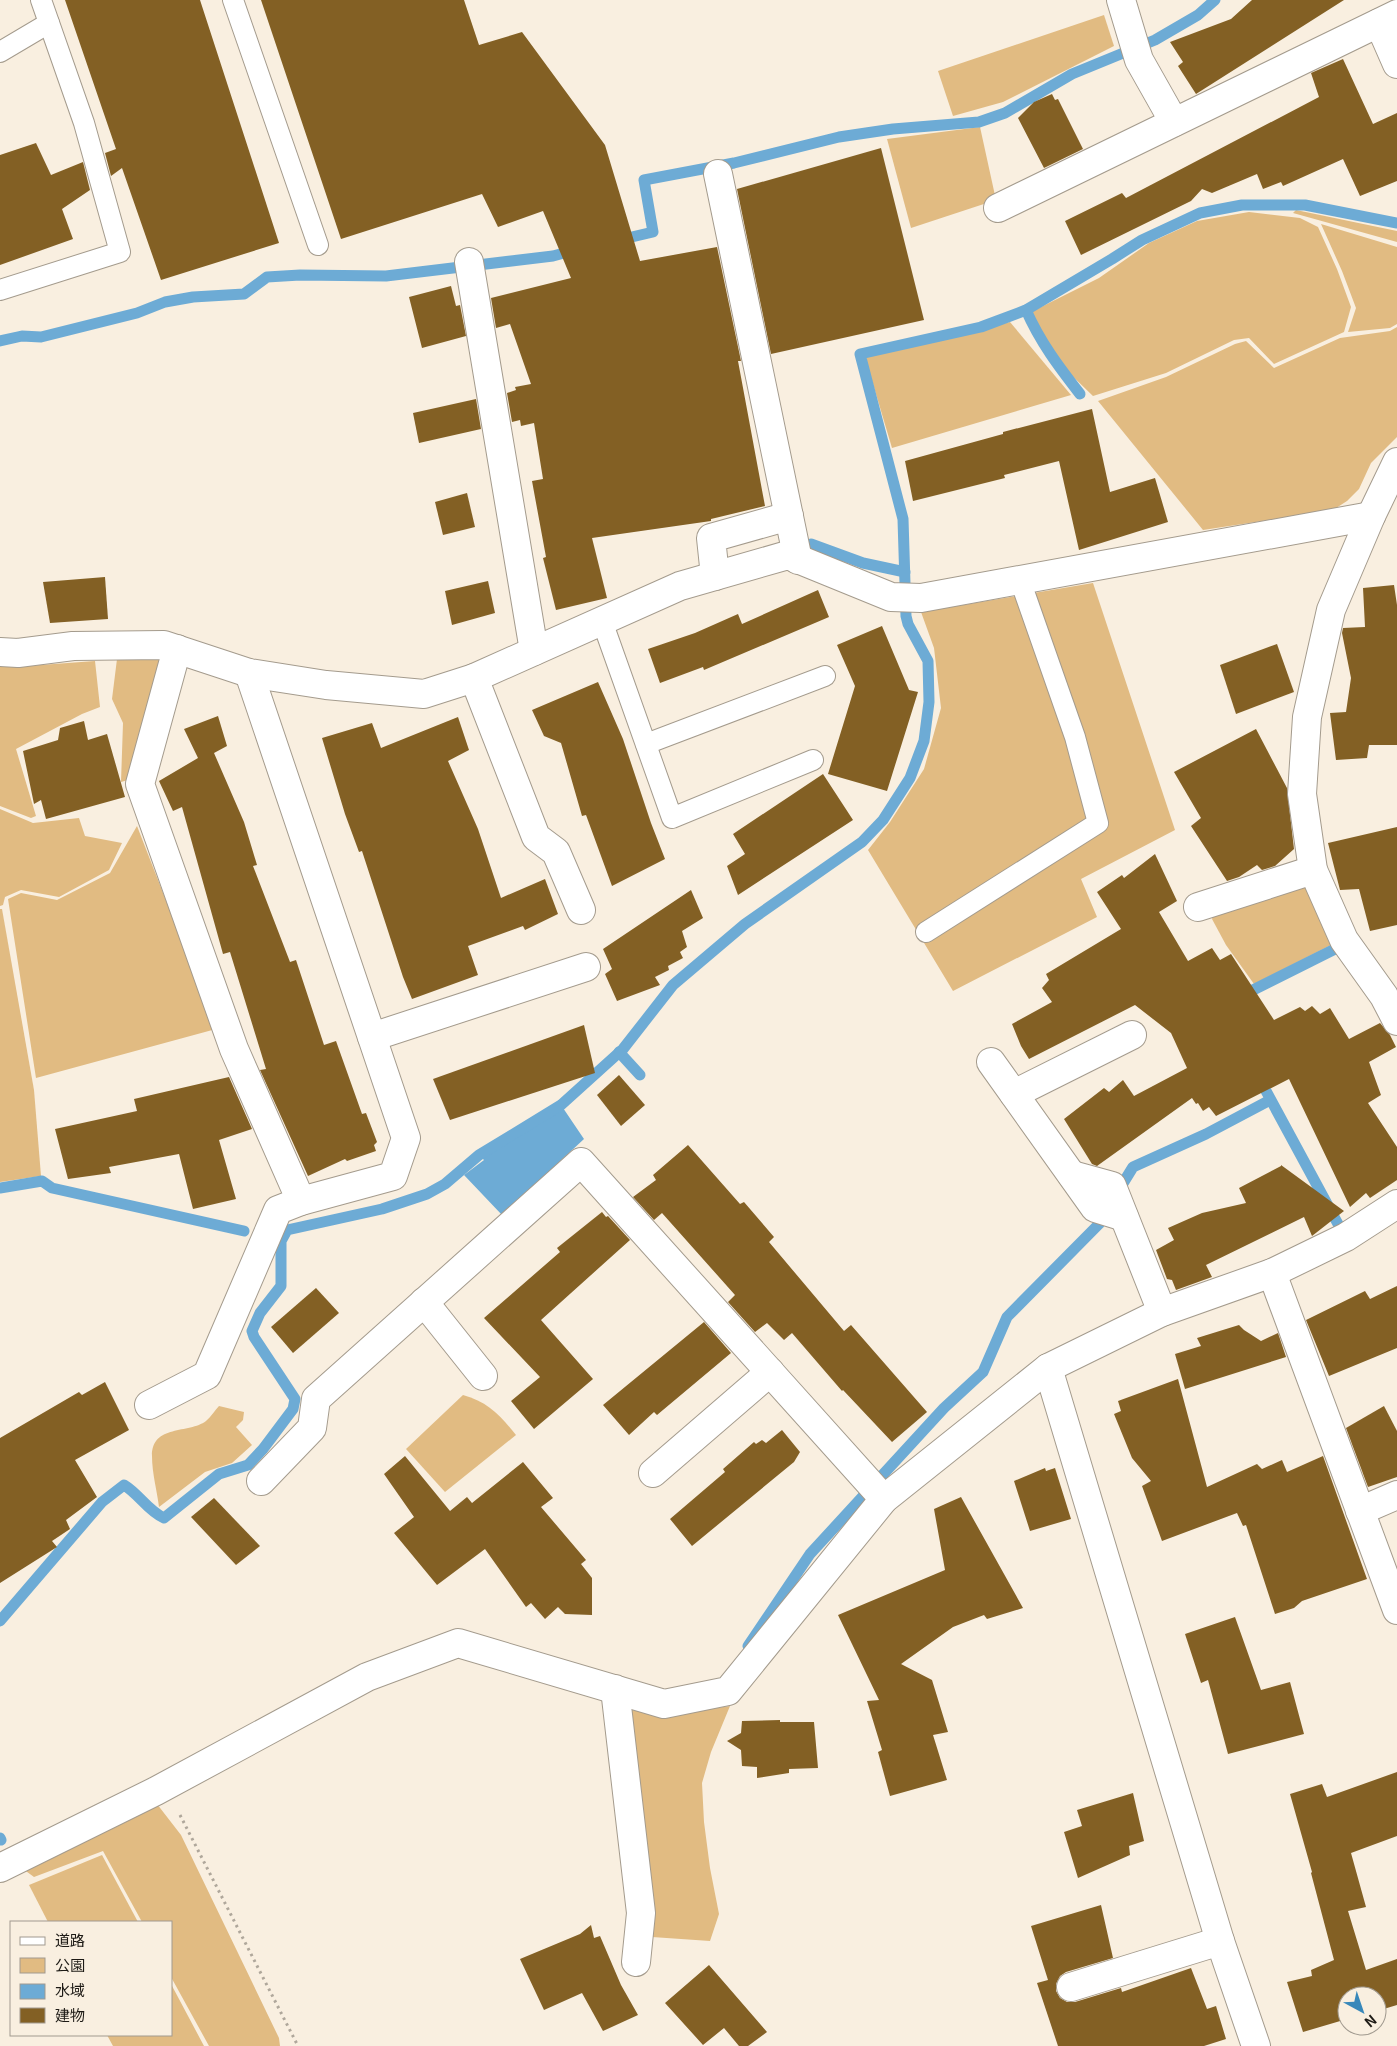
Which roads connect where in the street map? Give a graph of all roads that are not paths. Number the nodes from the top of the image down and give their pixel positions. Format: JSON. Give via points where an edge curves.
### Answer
{"nodes":[{"id":1,"x":42,"y":0,"type":"edge"},
{"id":2,"x":234,"y":0,"type":"edge"},
{"id":3,"x":1121,"y":0,"type":"edge"},
{"id":4,"x":1388,"y":18,"type":"edge"},
{"id":5,"x":50,"y":23,"type":"junction"},
{"id":6,"x":0,"y":52,"type":"edge"},
{"id":7,"x":1397,"y":64,"type":"edge"},
{"id":8,"x":1174,"y":122,"type":"junction"},
{"id":9,"x":718,"y":174,"type":"dead end"},
{"id":10,"x":998,"y":208,"type":"dead end"},
{"id":11,"x":318,"y":245,"type":"dead end"},
{"id":12,"x":469,"y":262,"type":"dead end"},
{"id":13,"x":0,"y":290,"type":"edge"},
{"id":14,"x":1397,"y":462,"type":"edge"},
{"id":15,"x":789,"y":516,"type":"junction"},
{"id":16,"x":1371,"y":516,"type":"junction"},
{"id":17,"x":798,"y":560,"type":"junction"},
{"id":18,"x":715,"y":576,"type":"junction"},
{"id":19,"x":1020,"y":580,"type":"junction"},
{"id":20,"x":602,"y":621,"type":"junction"},
{"id":21,"x":177,"y":649,"type":"junction"},
{"id":22,"x":534,"y":651,"type":"junction"},
{"id":23,"x":0,"y":652,"type":"edge"},
{"id":24,"x":249,"y":673,"type":"junction"},
{"id":25,"x":826,"y":676,"type":"dead end"},
{"id":26,"x":474,"y":678,"type":"junction"},
{"id":27,"x":646,"y":744,"type":"junction"},
{"id":28,"x":813,"y":760,"type":"dead end"},
{"id":29,"x":1313,"y":870,"type":"junction"},
{"id":30,"x":1198,"y":907,"type":"dead end"},
{"id":31,"x":581,"y":910,"type":"dead end"},
{"id":32,"x":926,"y":932,"type":"dead end"},
{"id":33,"x":586,"y":968,"type":"dead end"},
{"id":34,"x":1397,"y":1021,"type":"edge"},
{"id":35,"x":1132,"y":1035,"type":"dead end"},
{"id":36,"x":372,"y":1037,"type":"junction"},
{"id":37,"x":991,"y":1062,"type":"dead end"},
{"id":38,"x":1014,"y":1094,"type":"junction"},
{"id":39,"x":301,"y":1201,"type":"junction"},
{"id":40,"x":1395,"y":1211,"type":"edge"},
{"id":41,"x":1272,"y":1273,"type":"junction"},
{"id":42,"x":424,"y":1302,"type":"junction"},
{"id":43,"x":1162,"y":1312,"type":"junction"},
{"id":44,"x":1048,"y":1368,"type":"junction"},
{"id":45,"x":770,"y":1372,"type":"junction"},
{"id":46,"x":483,"y":1376,"type":"dead end"},
{"id":47,"x":149,"y":1405,"type":"dead end"},
{"id":48,"x":653,"y":1473,"type":"dead end"},
{"id":49,"x":261,"y":1481,"type":"dead end"},
{"id":50,"x":1397,"y":1495,"type":"edge"},
{"id":51,"x":884,"y":1499,"type":"junction"},
{"id":52,"x":1360,"y":1511,"type":"junction"},
{"id":53,"x":1397,"y":1610,"type":"edge"},
{"id":54,"x":615,"y":1689,"type":"junction"},
{"id":55,"x":0,"y":1868,"type":"edge"},
{"id":56,"x":1220,"y":1941,"type":"junction"},
{"id":57,"x":636,"y":1962,"type":"dead end"},
{"id":58,"x":1071,"y":1987,"type":"dead end"},
{"id":59,"x":1256,"y":2046,"type":"edge"}],
"edges":[{"from":1,"to":5,"type":"lane"},
{"from":2,"to":11,"type":"lane"},
{"from":3,"to":8,"type":"street","via":[[1139,60]]},
{"from":4,"to":7,"type":"street"},
{"from":4,"to":8,"type":"street"},
{"from":5,"to":6,"type":"lane"},
{"from":5,"to":13,"type":"lane","via":[[84,123],[120,252]]},
{"from":8,"to":10,"type":"street"},
{"from":9,"to":15,"type":"street"},
{"from":12,"to":22,"type":"street"},
{"from":14,"to":16,"type":"street"},
{"from":15,"to":17,"type":"street"},
{"from":15,"to":18,"type":"street","via":[[712,538]]},
{"from":16,"to":19,"type":"street"},
{"from":16,"to":29,"type":"street","via":[[1331,610],[1307,717],[1302,794]]},
{"from":17,"to":18,"type":"street","via":[[788,555]]},
{"from":17,"to":19,"type":"street","via":[[891,597],[921,598]]},
{"from":18,"to":20,"type":"street","via":[[680,586]]},
{"from":19,"to":32,"type":"lane","via":[[1075,737],[1098,823]]},
{"from":20,"to":22,"type":"street"},
{"from":20,"to":27,"type":"lane"},
{"from":21,"to":23,"type":"street","via":[[164,645],[73,646]]},
{"from":21,"to":24,"type":"street"},
{"from":21,"to":39,"type":"street","via":[[140,784],[234,1049]]},
{"from":22,"to":26,"type":"street"},
{"from":24,"to":26,"type":"street","via":[[326,686],[424,694]]},
{"from":24,"to":36,"type":"street"},
{"from":25,"to":27,"type":"lane"},
{"from":26,"to":31,"type":"street","via":[[536,838],[556,852]]},
{"from":27,"to":28,"type":"lane","via":[[672,818]]},
{"from":29,"to":30,"type":"street"},
{"from":29,"to":34,"type":"street","via":[[1344,940],[1384,996]]},
{"from":33,"to":36,"type":"street"},
{"from":35,"to":38,"type":"street"},
{"from":36,"to":39,"type":"street","via":[[406,1138],[393,1176]]},
{"from":37,"to":38,"type":"street"},
{"from":38,"to":43,"type":"street","via":[[1072,1175],[1112,1186]]},
{"from":39,"to":47,"type":"street","via":[[278,1210],[207,1375]]},
{"from":40,"to":41,"type":"street"},
{"from":41,"to":43,"type":"street"},
{"from":41,"to":52,"type":"street"},
{"from":42,"to":45,"type":"street","via":[[581,1162]]},
{"from":42,"to":46,"type":"street"},
{"from":42,"to":49,"type":"street","via":[[316,1398],[312,1428]]},
{"from":43,"to":44,"type":"street"},
{"from":44,"to":51,"type":"street"},
{"from":44,"to":56,"type":"street"},
{"from":45,"to":48,"type":"street"},
{"from":45,"to":51,"type":"street"},
{"from":50,"to":52,"type":"street"},
{"from":51,"to":54,"type":"street","via":[[728,1691],[664,1704]]},
{"from":52,"to":53,"type":"street"},
{"from":54,"to":55,"type":"street","via":[[458,1643],[367,1677],[156,1791]]},
{"from":54,"to":57,"type":"street","via":[[641,1913]]},
{"from":56,"to":58,"type":"street"},
{"from":56,"to":59,"type":"street"}]}
